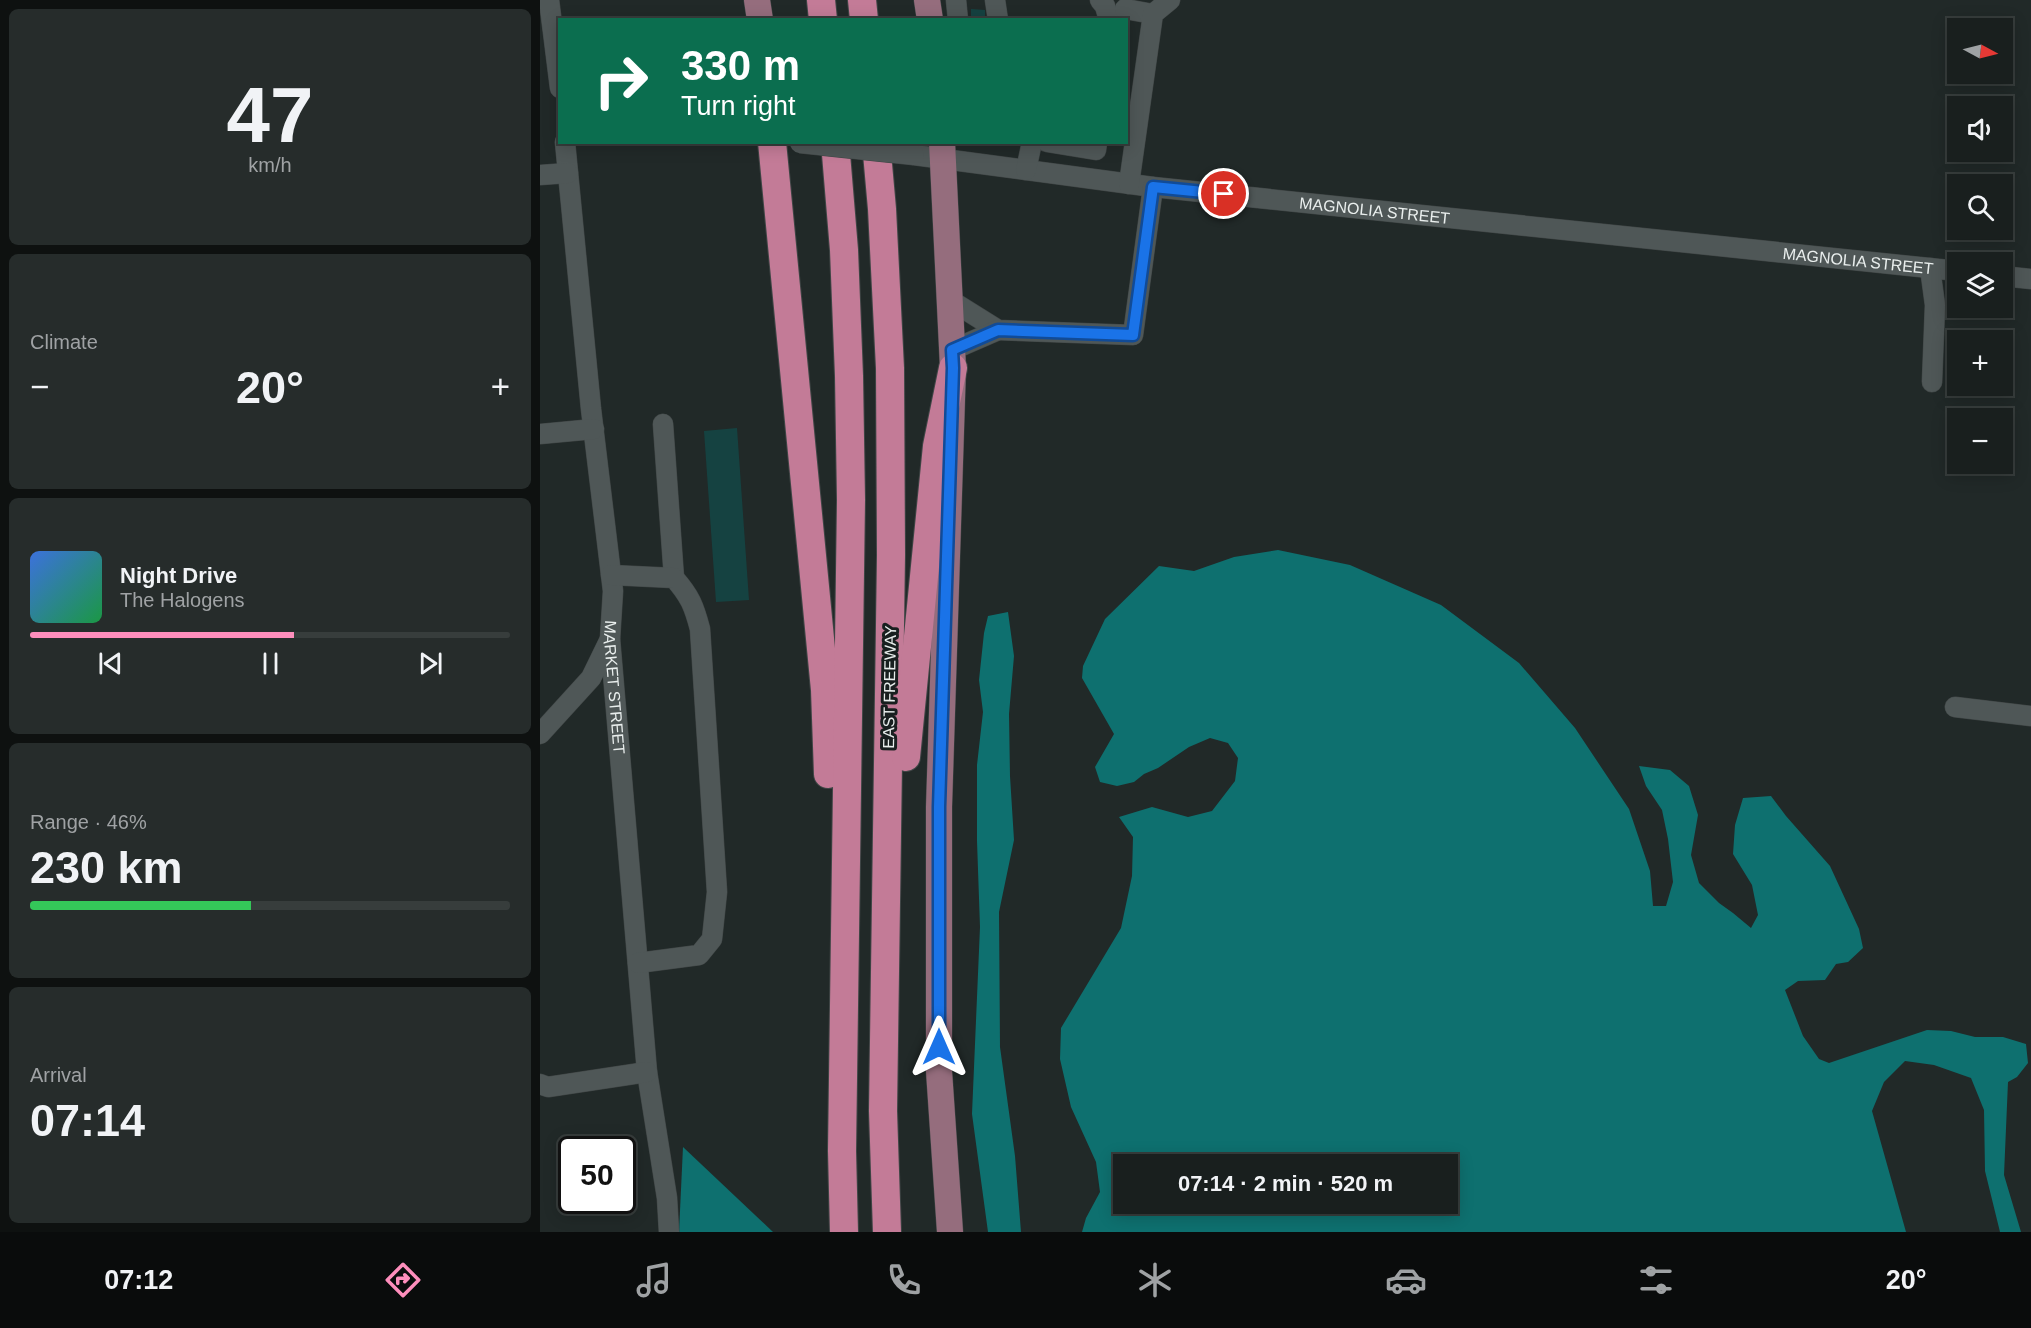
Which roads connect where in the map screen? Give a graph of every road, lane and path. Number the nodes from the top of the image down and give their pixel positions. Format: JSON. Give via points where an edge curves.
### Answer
{"nodes":[{"id":1,"x":549,"y":0,"type":"edge"},
{"id":2,"x":757,"y":0,"type":"edge"},
{"id":3,"x":821,"y":0,"type":"edge"},
{"id":4,"x":862,"y":0,"type":"edge"},
{"id":5,"x":927,"y":0,"type":"edge"},
{"id":6,"x":956,"y":0,"type":"edge"},
{"id":7,"x":995,"y":0,"type":"edge"},
{"id":8,"x":1100,"y":0,"type":"edge"},
{"id":9,"x":1170,"y":0,"type":"edge"},
{"id":10,"x":1154,"y":4,"type":"edge"},
{"id":11,"x":1124,"y":9,"type":"edge"},
{"id":12,"x":760,"y":18,"type":"edge"},
{"id":13,"x":823,"y":18,"type":"edge"},
{"id":14,"x":864,"y":18,"type":"edge"},
{"id":15,"x":930,"y":18,"type":"edge"},
{"id":16,"x":958,"y":18,"type":"edge"},
{"id":17,"x":998,"y":18,"type":"edge"},
{"id":18,"x":558,"y":72,"type":"edge"},
{"id":19,"x":1133,"y":114,"type":"edge"},
{"id":20,"x":565,"y":144,"type":"edge"},
{"id":21,"x":772,"y":144,"type":"edge"},
{"id":22,"x":806,"y":144,"type":"edge"},
{"id":23,"x":836,"y":144,"type":"edge"},
{"id":24,"x":876,"y":144,"type":"edge"},
{"id":25,"x":1032,"y":144,"type":"edge"},
{"id":26,"x":1056,"y":144,"type":"edge"},
{"id":27,"x":1097,"y":144,"type":"edge"},
{"id":28,"x":942,"y":150,"type":"edge"},
{"id":29,"x":1026,"y":170,"type":"junction"},
{"id":30,"x":567,"y":173,"type":"junction"},
{"id":31,"x":540,"y":175,"type":"edge"},
{"id":32,"x":1130,"y":184,"type":"junction"},
{"id":33,"x":1153,"y":187,"type":"junction"},
{"id":34,"x":1930,"y":268,"type":"junction"},
{"id":35,"x":1947,"y":270,"type":"edge"},
{"id":36,"x":2013,"y":277,"type":"edge"},
{"id":37,"x":2031,"y":279,"type":"edge"},
{"id":38,"x":950,"y":300,"type":"junction"},
{"id":39,"x":998,"y":330,"type":"junction"},
{"id":40,"x":953,"y":359,"type":"junction"},
{"id":41,"x":1932,"y":382,"type":"dead end"},
{"id":42,"x":663,"y":424,"type":"dead end"},
{"id":43,"x":594,"y":429,"type":"junction"},
{"id":44,"x":540,"y":434,"type":"edge"},
{"id":45,"x":611,"y":575,"type":"junction"},
{"id":46,"x":674,"y":578,"type":"junction"},
{"id":47,"x":610,"y":639,"type":"junction"},
{"id":48,"x":1955,"y":707,"type":"dead end"},
{"id":49,"x":2031,"y":716,"type":"edge"},
{"id":50,"x":540,"y":734,"type":"edge"},
{"id":51,"x":638,"y":963,"type":"junction"},
{"id":52,"x":886,"y":977,"type":"junction"},
{"id":53,"x":844,"y":993,"type":"junction"},
{"id":54,"x":646,"y":1072,"type":"junction"},
{"id":55,"x":543,"y":1087,"type":"edge"},
{"id":56,"x":669,"y":1232,"type":"edge"},
{"id":57,"x":844,"y":1232,"type":"edge"},
{"id":58,"x":887,"y":1232,"type":"edge"},
{"id":59,"x":950,"y":1232,"type":"edge"}],
"edges":[{"from":1,"to":18,"type":"street"},
{"from":2,"to":12,"type":"main road"},
{"from":3,"to":13,"type":"highway"},
{"from":4,"to":14,"type":"highway"},
{"from":5,"to":15,"type":"main road"},
{"from":6,"to":16,"type":"street"},
{"from":7,"to":17,"type":"street"},
{"from":8,"to":11,"type":"street","via":[[1105,6]]},
{"from":9,"to":10,"type":"street"},
{"from":10,"to":11,"type":"street"},
{"from":10,"to":19,"type":"street"},
{"from":19,"to":32,"type":"street"},
{"from":20,"to":30,"type":"street","name":"MARKET STREET"},
{"from":21,"to":53,"type":"highway","via":[[825,690],[832,853]]},
{"from":22,"to":28,"type":"street","name":"MAGNOLIA STREET","bridge":true,"via":[[914,155]]},
{"from":23,"to":53,"type":"highway","via":[[850,446]]},
{"from":24,"to":52,"type":"highway","name":"EAST FREEWAY","via":[[890,368]]},
{"from":25,"to":29,"type":"street"},
{"from":26,"to":27,"type":"street","via":[[1096,150]]},
{"from":28,"to":29,"type":"street","name":"MAGNOLIA STREET"},
{"from":28,"to":38,"type":"main road"},
{"from":29,"to":32,"type":"street","name":"MAGNOLIA STREET"},
{"from":30,"to":31,"type":"street"},
{"from":30,"to":43,"type":"street","name":"MARKET STREET"},
{"from":32,"to":33,"type":"street","name":"MAGNOLIA STREET"},
{"from":33,"to":34,"type":"street","name":"MAGNOLIA STREET"},
{"from":33,"to":39,"type":"street","via":[[1133,335]]},
{"from":34,"to":35,"type":"street","name":"MAGNOLIA STREET"},
{"from":34,"to":41,"type":"street","via":[[1935,305]]},
{"from":36,"to":37,"type":"street"},
{"from":38,"to":39,"type":"street"},
{"from":38,"to":40,"type":"main road"},
{"from":39,"to":40,"type":"street"},
{"from":40,"to":52,"type":"highway","via":[[936,457]]},
{"from":40,"to":59,"type":"main road","via":[[939,807],[939,1071]]},
{"from":42,"to":46,"type":"street"},
{"from":43,"to":44,"type":"street"},
{"from":43,"to":45,"type":"street","name":"MARKET STREET"},
{"from":45,"to":46,"type":"street"},
{"from":45,"to":47,"type":"street","name":"MARKET STREET"},
{"from":46,"to":51,"type":"street","via":[[688,594],[700,629],[717,892],[712,939],[699,955]]},
{"from":47,"to":50,"type":"street","via":[[591,678]]},
{"from":47,"to":51,"type":"street","name":"MARKET STREET"},
{"from":48,"to":49,"type":"street"},
{"from":51,"to":54,"type":"street","name":"MARKET STREET"},
{"from":52,"to":58,"type":"highway","name":"EAST FREEWAY","via":[[883,1111]]},
{"from":53,"to":57,"type":"highway"},
{"from":54,"to":55,"type":"street"},
{"from":54,"to":56,"type":"street","name":"MARKET STREET"}]}
